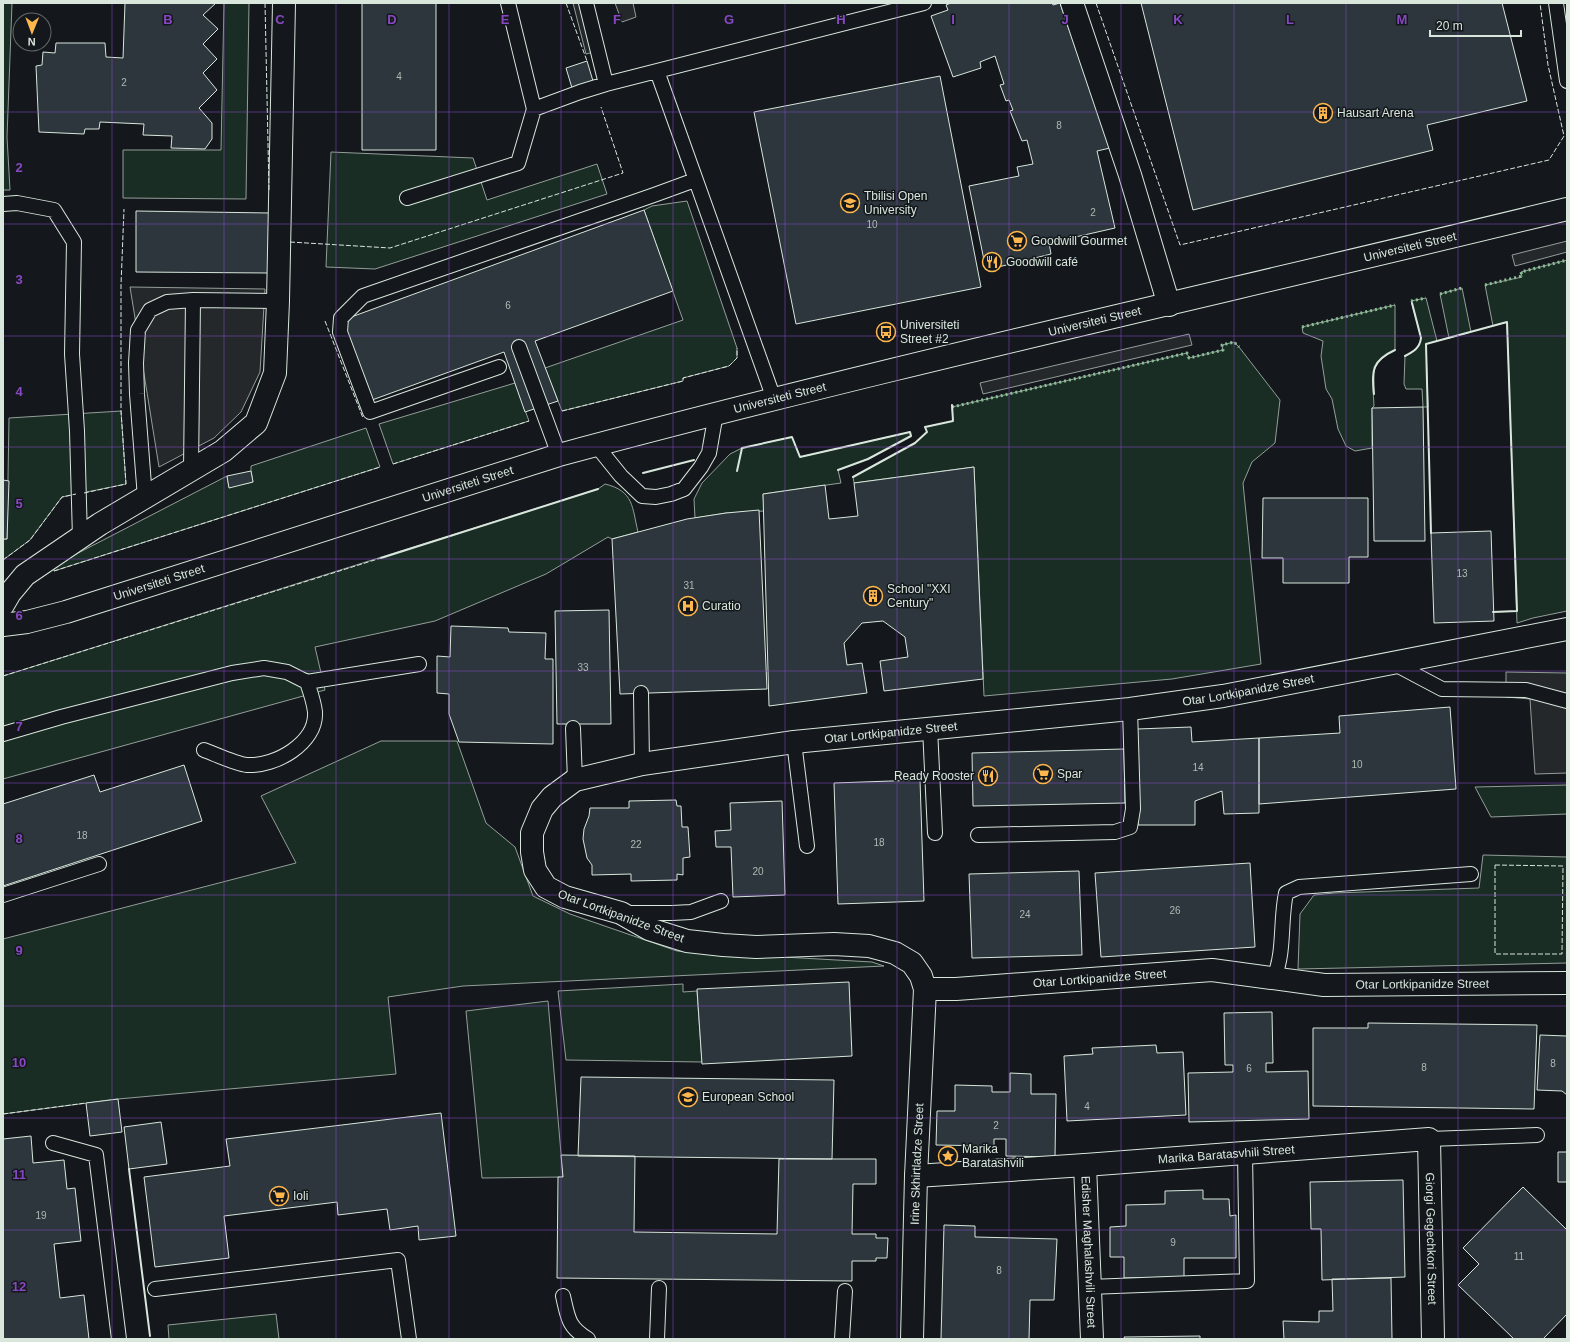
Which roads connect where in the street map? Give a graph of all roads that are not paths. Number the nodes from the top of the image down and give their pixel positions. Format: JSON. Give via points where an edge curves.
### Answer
{"nodes":[{"id":1,"x":284,"y":3,"type":"edge"},
{"id":2,"x":508,"y":3,"type":"edge"},
{"id":3,"x":586,"y":3,"type":"edge"},
{"id":4,"x":924,"y":3,"type":"edge"},
{"id":5,"x":1072,"y":3,"type":"edge"},
{"id":6,"x":1556,"y":3,"type":"edge"},
{"id":7,"x":657,"y":71,"type":"junction"},
{"id":8,"x":1567,"y":81,"type":"edge"},
{"id":9,"x":606,"y":84,"type":"junction"},
{"id":10,"x":534,"y":109,"type":"junction"},
{"id":11,"x":695,"y":180,"type":"junction"},
{"id":12,"x":406,"y":198,"type":"dead end"},
{"id":13,"x":3,"y":204,"type":"edge"},
{"id":14,"x":1567,"y":209,"type":"edge"},
{"id":15,"x":193,"y":300,"type":"junction"},
{"id":16,"x":278,"y":301,"type":"junction"},
{"id":17,"x":1169,"y":305,"type":"junction"},
{"id":18,"x":519,"y":347,"type":"dead end"},
{"id":19,"x":499,"y":367,"type":"dead end"},
{"id":20,"x":774,"y":399,"type":"junction"},
{"id":21,"x":716,"y":413,"type":"junction"},
{"id":22,"x":596,"y":445,"type":"junction"},
{"id":23,"x":559,"y":455,"type":"junction"},
{"id":24,"x":191,"y":470,"type":"junction"},
{"id":25,"x":145,"y":498,"type":"junction"},
{"id":26,"x":80,"y":538,"type":"junction"},
{"id":27,"x":3,"y":605,"type":"edge"},
{"id":28,"x":3,"y":625,"type":"edge"},
{"id":29,"x":1567,"y":629,"type":"edge"},
{"id":30,"x":1393,"y":663,"type":"junction"},
{"id":31,"x":418,"y":664,"type":"dead end"},
{"id":32,"x":307,"y":682,"type":"junction"},
{"id":33,"x":640,"y":693,"type":"dead end"},
{"id":34,"x":1567,"y":701,"type":"edge"},
{"id":35,"x":1130,"y":708,"type":"junction"},
{"id":36,"x":573,"y":728,"type":"dead end"},
{"id":37,"x":930,"y":728,"type":"junction"},
{"id":38,"x":3,"y":734,"type":"edge"},
{"id":39,"x":794,"y":742,"type":"junction"},
{"id":40,"x":204,"y":750,"type":"dead end"},
{"id":41,"x":642,"y":764,"type":"junction"},
{"id":42,"x":575,"y":780,"type":"junction"},
{"id":43,"x":935,"y":833,"type":"dead end"},
{"id":44,"x":978,"y":835,"type":"dead end"},
{"id":45,"x":807,"y":846,"type":"dead end"},
{"id":46,"x":99,"y":864,"type":"dead end"},
{"id":47,"x":1471,"y":874,"type":"dead end"},
{"id":48,"x":3,"y":896,"type":"edge"},
{"id":49,"x":721,"y":901,"type":"dead end"},
{"id":50,"x":621,"y":913,"type":"junction"},
{"id":51,"x":1274,"y":978,"type":"junction"},
{"id":52,"x":1567,"y":983,"type":"edge"},
{"id":53,"x":926,"y":989,"type":"junction"},
{"id":54,"x":1537,"y":1135,"type":"dead end"},
{"id":55,"x":1430,"y":1139,"type":"junction"},
{"id":56,"x":53,"y":1143,"type":"dead end"},
{"id":57,"x":1245,"y":1152,"type":"junction"},
{"id":58,"x":1085,"y":1165,"type":"junction"},
{"id":59,"x":916,"y":1176,"type":"junction"},
{"id":60,"x":1089,"y":1287,"type":"junction"},
{"id":61,"x":659,"y":1288,"type":"dead end"},
{"id":62,"x":155,"y":1289,"type":"dead end"},
{"id":63,"x":845,"y":1291,"type":"dead end"},
{"id":64,"x":563,"y":1296,"type":"dead end"},
{"id":65,"x":119,"y":1339,"type":"edge"},
{"id":66,"x":409,"y":1339,"type":"edge"},
{"id":67,"x":588,"y":1339,"type":"edge"},
{"id":68,"x":657,"y":1339,"type":"edge"},
{"id":69,"x":842,"y":1339,"type":"edge"},
{"id":70,"x":912,"y":1339,"type":"edge"},
{"id":71,"x":1092,"y":1339,"type":"edge"},
{"id":72,"x":1433,"y":1339,"type":"edge"}],
"edges":[{"from":1,"to":16,"type":"street"},
{"from":2,"to":10,"type":"lane"},
{"from":3,"to":9,"type":"lane"},
{"from":4,"to":7,"type":"lane"},
{"from":5,"to":17,"type":"street","via":[[1130,175]]},
{"from":6,"to":8,"type":"lane"},
{"from":7,"to":9,"type":"lane"},
{"from":7,"to":11,"type":"lane"},
{"from":9,"to":10,"type":"lane"},
{"from":10,"to":12,"type":"lane","via":[[518,163]]},
{"from":11,"to":19,"type":"lane","via":[[363,296],[341,318],[340,332],[370,412]]},
{"from":11,"to":20,"type":"lane"},
{"from":13,"to":26,"type":"lane","via":[[17,203],[54,210],[74,242],[72,354]]},
{"from":14,"to":17,"type":"street","name":"Universiteti Street"},
{"from":15,"to":16,"type":"lane"},
{"from":15,"to":24,"type":"lane"},
{"from":15,"to":25,"type":"lane","via":[[167,302],[150,310],[138,330],[137,394]]},
{"from":16,"to":24,"type":"street","via":[[275,373],[256,423],[223,451]]},
{"from":17,"to":20,"type":"street","name":"Universiteti Street"},
{"from":18,"to":23,"type":"lane"},
{"from":20,"to":21,"type":"street","name":"Universiteti Street"},
{"from":21,"to":22,"type":"street","name":"Universiteti Street"},
{"from":21,"to":22,"type":"lane","via":[[709,453],[684,489],[671,494],[642,496],[621,476]]},
{"from":22,"to":23,"type":"street","name":"Universiteti Street"},
{"from":23,"to":28,"type":"street","name":"Universiteti Street","via":[[66,612]]},
{"from":24,"to":25,"type":"street"},
{"from":25,"to":26,"type":"street"},
{"from":26,"to":27,"type":"street","via":[[25,575]]},
{"from":29,"to":30,"type":"street","name":"Otar Lortkipanidze Street"},
{"from":30,"to":34,"type":"lane","via":[[1442,689],[1526,690]]},
{"from":30,"to":35,"type":"street","name":"Otar Lortkipanidze Street","via":[[1223,696]]},
{"from":31,"to":32,"type":"lane"},
{"from":32,"to":38,"type":"lane","via":[[287,672],[264,668],[232,673]]},
{"from":32,"to":40,"type":"lane","via":[[315,712],[312,729],[296,749],[264,765],[246,765]]},
{"from":33,"to":41,"type":"lane"},
{"from":35,"to":37,"type":"street","name":"Otar Lortkipanidze Street"},
{"from":35,"to":44,"type":"lane","via":[[1133,809],[1130,827],[1115,832]]},
{"from":36,"to":42,"type":"lane"},
{"from":37,"to":39,"type":"street","name":"Otar Lortkipanidze Street"},
{"from":37,"to":43,"type":"lane"},
{"from":39,"to":41,"type":"street","name":"Otar Lortkipanidze Street"},
{"from":39,"to":45,"type":"lane"},
{"from":41,"to":42,"type":"street","name":"Otar Lortkipanidze Street"},
{"from":42,"to":50,"type":"street","name":"Otar Lortkipanidze Street","via":[[552,797],[542,809],[532,833],[535,870],[546,887],[565,897]]},
{"from":46,"to":48,"type":"lane"},
{"from":47,"to":51,"type":"lane","via":[[1299,887],[1286,893],[1279,967]]},
{"from":49,"to":50,"type":"lane","via":[[691,912]]},
{"from":50,"to":53,"type":"street","name":"Otar Lortkipanidze Street","via":[[649,929],[687,941],[756,947],[834,944],[869,946],[895,953],[912,963]]},
{"from":51,"to":52,"type":"street","name":"Otar Lortkipanidze Street","via":[[1324,985]]},
{"from":51,"to":53,"type":"street","name":"Otar Lortkipanidze Street","via":[[1212,970]]},
{"from":53,"to":59,"type":"street","name":"Irine Skhirtladze Street"},
{"from":54,"to":55,"type":"lane","name":"Marika Baratasvhili Street"},
{"from":55,"to":57,"type":"street","name":"Marika Baratasvhili Street"},
{"from":55,"to":72,"type":"street","name":"Giorgi Gegechkori Street"},
{"from":56,"to":65,"type":"lane","via":[[96,1155]]},
{"from":57,"to":58,"type":"street","name":"Marika Baratasvhili Street"},
{"from":57,"to":60,"type":"lane","via":[[1247,1281]]},
{"from":58,"to":59,"type":"street","name":"Marika Baratasvhili Street"},
{"from":58,"to":60,"type":"street","name":"Edisher Maghalashvili Street"},
{"from":59,"to":70,"type":"street","name":"Irine Skhirtladze Street"},
{"from":60,"to":71,"type":"street","name":"Edisher Maghalashvili Street"},
{"from":61,"to":68,"type":"lane"},
{"from":62,"to":66,"type":"lane","via":[[398,1260]]},
{"from":63,"to":69,"type":"lane"},
{"from":64,"to":67,"type":"lane","via":[[568,1321],[579,1334]]}]}
